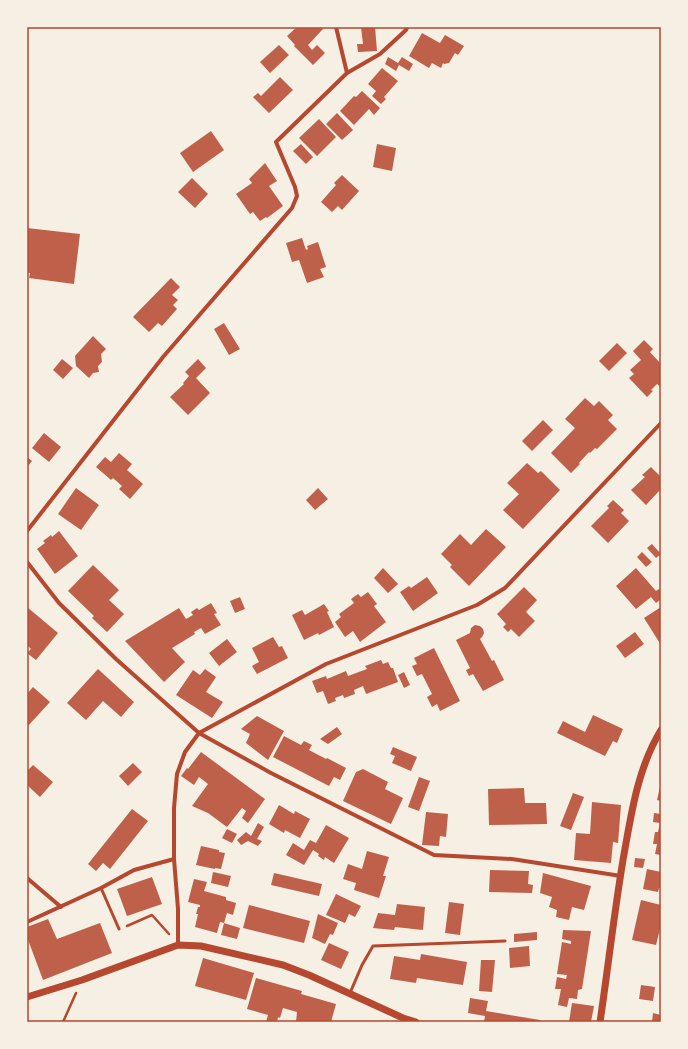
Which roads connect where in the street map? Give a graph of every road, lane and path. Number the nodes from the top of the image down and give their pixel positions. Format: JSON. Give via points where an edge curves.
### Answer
{"nodes":[{"id":1,"x":336,"y":27,"type":"edge"},
{"id":2,"x":408,"y":27,"type":"edge"},
{"id":3,"x":347,"y":73,"type":"junction"},
{"id":4,"x":661,"y":423,"type":"edge"},
{"id":5,"x":27,"y":531,"type":"edge"},
{"id":6,"x":27,"y":562,"type":"edge"},
{"id":7,"x":661,"y":730,"type":"edge"},
{"id":8,"x":199,"y":733,"type":"junction"},
{"id":9,"x":174,"y":859,"type":"junction"},
{"id":10,"x":621,"y":876,"type":"junction"},
{"id":11,"x":27,"y":878,"type":"edge"},
{"id":12,"x":101,"y":888,"type":"junction"},
{"id":13,"x":61,"y":907,"type":"junction"},
{"id":14,"x":27,"y":922,"type":"edge"},
{"id":15,"x":119,"y":929,"type":"joint"},
{"id":16,"x":505,"y":941,"type":"dead end"},
{"id":17,"x":178,"y":945,"type":"junction"},
{"id":18,"x":82,"y":980,"type":"junction"},
{"id":19,"x":350,"y":993,"type":"junction"},
{"id":20,"x":27,"y":997,"type":"edge"},
{"id":21,"x":63,"y":1022,"type":"edge"},
{"id":22,"x":416,"y":1022,"type":"edge"},
{"id":23,"x":600,"y":1022,"type":"edge"}],
"edges":[{"from":1,"to":3,"type":"street"},
{"from":2,"to":3,"type":"street","via":[[380,54]]},
{"from":3,"to":5,"type":"street","via":[[276,142],[295,187],[297,196],[292,208],[164,357]]},
{"from":4,"to":8,"type":"street","via":[[505,588],[477,605],[326,664]]},
{"from":6,"to":8,"type":"street","via":[[60,603],[116,659]]},
{"from":7,"to":10,"type":"street","via":[[640,777]]},
{"from":8,"to":9,"type":"street","via":[[185,752],[177,774]]},
{"from":8,"to":10,"type":"street","via":[[271,773],[434,855],[512,859]]},
{"from":9,"to":12,"type":"street","via":[[134,870]]},
{"from":9,"to":17,"type":"street"},
{"from":10,"to":23,"type":"street"},
{"from":11,"to":13,"type":"street"},
{"from":12,"to":13,"type":"street"},
{"from":12,"to":15,"type":"lane"},
{"from":13,"to":14,"type":"street"},
{"from":15,"to":17,"type":"path","via":[[152,915]]},
{"from":16,"to":19,"type":"lane","via":[[373,946]]},
{"from":17,"to":18,"type":"street"},
{"from":17,"to":19,"type":"street","via":[[201,946],[282,965]]},
{"from":18,"to":20,"type":"street"},
{"from":18,"to":21,"type":"path"},
{"from":19,"to":22,"type":"street"}]}
